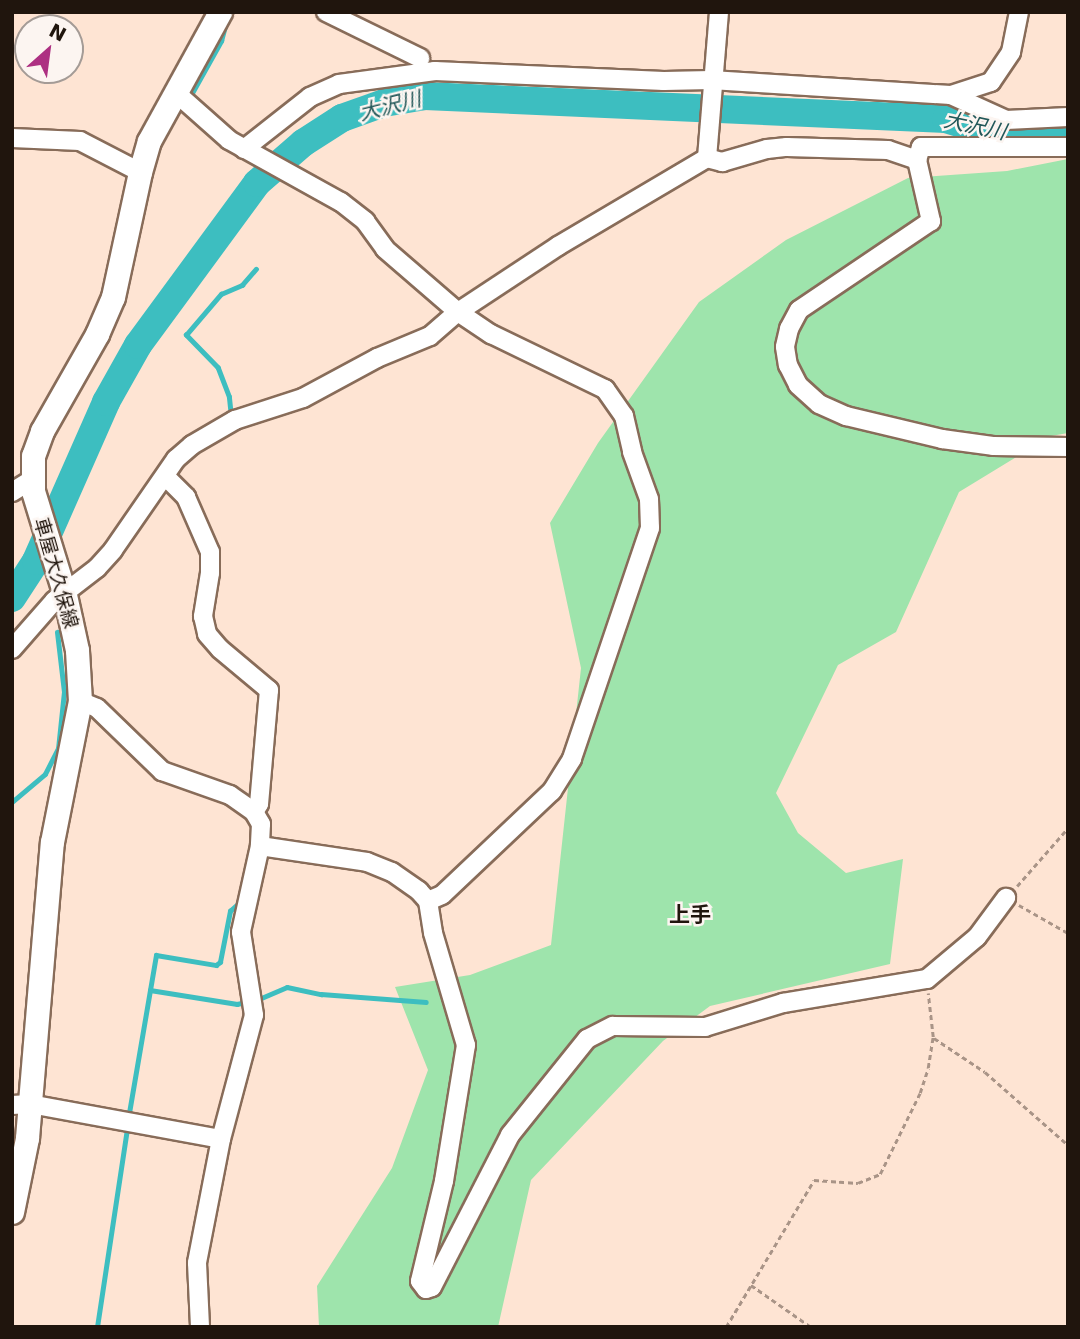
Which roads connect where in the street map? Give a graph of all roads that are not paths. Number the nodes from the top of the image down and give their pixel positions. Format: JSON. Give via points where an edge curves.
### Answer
{"nodes":[{"id":1,"x":220,"y":12,"type":"edge"},
{"id":2,"x":326,"y":12,"type":"edge"},
{"id":3,"x":719,"y":12,"type":"edge"},
{"id":4,"x":1019,"y":12,"type":"edge"},
{"id":5,"x":420,"y":58,"type":"dead end"},
{"id":6,"x":711,"y":84,"type":"junction"},
{"id":7,"x":175,"y":92,"type":"junction"},
{"id":8,"x":951,"y":94,"type":"junction"},
{"id":9,"x":1068,"y":117,"type":"edge"},
{"id":10,"x":12,"y":138,"type":"edge"},
{"id":11,"x":1068,"y":147,"type":"edge"},
{"id":12,"x":708,"y":150,"type":"junction"},
{"id":13,"x":249,"y":152,"type":"junction"},
{"id":14,"x":917,"y":160,"type":"junction"},
{"id":15,"x":140,"y":172,"type":"junction"},
{"id":16,"x":458,"y":312,"type":"junction"},
{"id":17,"x":1068,"y":447,"type":"edge"},
{"id":18,"x":165,"y":475,"type":"junction"},
{"id":19,"x":25,"y":488,"type":"edge"},
{"id":20,"x":62,"y":588,"type":"junction"},
{"id":21,"x":12,"y":649,"type":"edge"},
{"id":22,"x":80,"y":701,"type":"junction"},
{"id":23,"x":254,"y":812,"type":"junction"},
{"id":24,"x":260,"y":846,"type":"junction"},
{"id":25,"x":1006,"y":898,"type":"road end"},
{"id":26,"x":428,"y":901,"type":"junction"},
{"id":27,"x":21,"y":1104,"type":"edge"},
{"id":28,"x":221,"y":1139,"type":"junction"},
{"id":29,"x":12,"y":1212,"type":"edge"},
{"id":30,"x":200,"y":1327,"type":"edge"}],
"edges":[{"from":1,"to":7,"type":"main road","name":"車屋大久保線"},
{"from":2,"to":5,"type":"street"},
{"from":3,"to":6,"type":"street"},
{"from":4,"to":8,"type":"street","via":[[1011,52],[991,82]]},
{"from":6,"to":8,"type":"street"},
{"from":6,"to":12,"type":"street"},
{"from":6,"to":13,"type":"street","via":[[417,72],[339,84],[310,97]]},
{"from":7,"to":13,"type":"street"},
{"from":7,"to":15,"type":"main road","name":"車屋大久保線","via":[[156,126]]},
{"from":8,"to":9,"type":"street","via":[[1006,120]]},
{"from":10,"to":15,"type":"street","via":[[80,141]]},
{"from":11,"to":14,"type":"street","via":[[921,147]]},
{"from":12,"to":14,"type":"street","via":[[722,162],[787,147],[888,150]]},
{"from":12,"to":16,"type":"street"},
{"from":13,"to":16,"type":"street","via":[[341,202],[365,221],[385,249]]},
{"from":14,"to":17,"type":"street","via":[[931,221],[799,310],[785,347],[798,385],[820,404],[879,426],[993,446]]},
{"from":15,"to":19,"type":"main road","name":"車屋大久保線","via":[[113,297],[42,431]]},
{"from":16,"to":18,"type":"street","via":[[430,336],[303,397],[235,420],[192,445]]},
{"from":16,"to":26,"type":"street","via":[[491,334],[595,382],[614,398],[624,416],[649,499],[650,528],[572,759],[552,791],[442,895]]},
{"from":18,"to":20,"type":"street","via":[[113,550]]},
{"from":18,"to":23,"type":"street","via":[[186,497],[210,552],[203,616],[207,634],[269,690],[259,804]]},
{"from":19,"to":20,"type":"main road","name":"車屋大久保線"},
{"from":20,"to":21,"type":"street"},
{"from":20,"to":22,"type":"main road","name":"車屋大久保線","via":[[77,650]]},
{"from":22,"to":23,"type":"street","via":[[97,708],[162,771],[230,796]]},
{"from":22,"to":27,"type":"main road","name":"車屋大久保線","via":[[52,842]]},
{"from":23,"to":24,"type":"street","via":[[261,824]]},
{"from":24,"to":26,"type":"street","via":[[367,862],[392,872]]},
{"from":24,"to":28,"type":"street","via":[[241,932],[254,1015]]},
{"from":25,"to":26,"type":"street","via":[[977,937],[927,979],[783,1003],[705,1027],[613,1027],[587,1038],[510,1135],[432,1287],[426,1289],[420,1281],[466,1045]]},
{"from":27,"to":28,"type":"street"},
{"from":27,"to":29,"type":"main road","name":"車屋大久保線","via":[[27,1139]]},
{"from":28,"to":30,"type":"street","via":[[197,1263]]}]}
